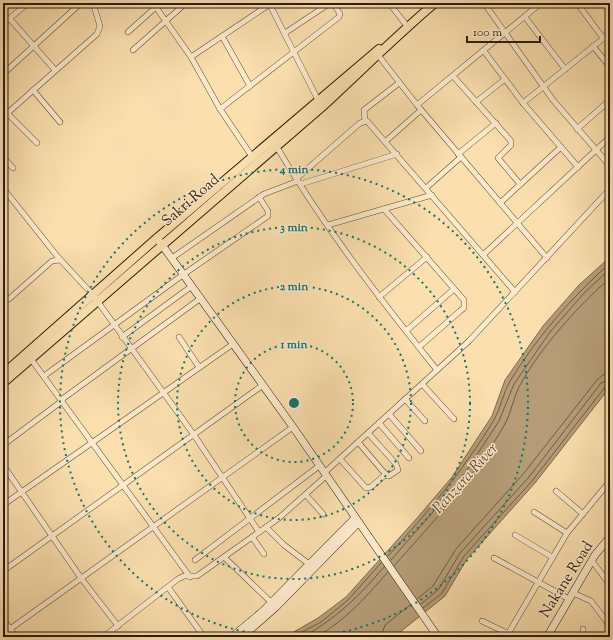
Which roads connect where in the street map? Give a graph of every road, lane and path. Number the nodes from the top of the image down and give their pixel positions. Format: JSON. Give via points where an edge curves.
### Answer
{"nodes":[{"id":1,"x":81,"y":3,"type":"edge"},
{"id":2,"x":93,"y":3,"type":"edge"},
{"id":3,"x":186,"y":3,"type":"edge"},
{"id":4,"x":330,"y":3,"type":"edge"},
{"id":5,"x":333,"y":3,"type":"edge"},
{"id":6,"x":389,"y":3,"type":"edge"},
{"id":7,"x":435,"y":3,"type":"edge"},
{"id":8,"x":484,"y":3,"type":"edge"},
{"id":9,"x":541,"y":3,"type":"edge"},
{"id":10,"x":577,"y":3,"type":"edge"},
{"id":11,"x":24,"y":4,"type":"edge"},
{"id":12,"x":270,"y":4,"type":"edge"},
{"id":13,"x":154,"y":5,"type":"edge"},
{"id":14,"x":525,"y":17,"type":"junction"},
{"id":15,"x":10,"y":19,"type":"junction"},
{"id":16,"x":166,"y":20,"type":"junction"},
{"id":17,"x":3,"y":24,"type":"edge"},
{"id":18,"x":407,"y":26,"type":"junction"},
{"id":19,"x":128,"y":32,"type":"dead end"},
{"id":20,"x":285,"y":33,"type":"junction"},
{"id":21,"x":610,"y":33,"type":"edge"},
{"id":22,"x":504,"y":34,"type":"junction"},
{"id":23,"x":222,"y":36,"type":"junction"},
{"id":24,"x":395,"y":37,"type":"junction"},
{"id":25,"x":603,"y":38,"type":"junction"},
{"id":26,"x":34,"y":46,"type":"junction"},
{"id":27,"x":593,"y":46,"type":"junction"},
{"id":28,"x":133,"y":50,"type":"dead end"},
{"id":29,"x":484,"y":51,"type":"junction"},
{"id":30,"x":295,"y":52,"type":"junction"},
{"id":31,"x":378,"y":55,"type":"junction"},
{"id":32,"x":191,"y":57,"type":"junction"},
{"id":33,"x":610,"y":67,"type":"edge"},
{"id":34,"x":565,"y":69,"type":"junction"},
{"id":35,"x":55,"y":70,"type":"junction"},
{"id":36,"x":3,"y":74,"type":"edge"},
{"id":37,"x":453,"y":76,"type":"junction"},
{"id":38,"x":505,"y":79,"type":"junction"},
{"id":39,"x":399,"y":83,"type":"junction"},
{"id":40,"x":250,"y":86,"type":"junction"},
{"id":41,"x":542,"y":87,"type":"junction"},
{"id":42,"x":33,"y":90,"type":"junction"},
{"id":43,"x":610,"y":100,"type":"edge"},
{"id":44,"x":476,"y":102,"type":"junction"},
{"id":45,"x":523,"y":103,"type":"junction"},
{"id":46,"x":320,"y":104,"type":"junction"},
{"id":47,"x":417,"y":105,"type":"junction"},
{"id":48,"x":220,"y":109,"type":"junction"},
{"id":49,"x":421,"y":110,"type":"junction"},
{"id":50,"x":4,"y":113,"type":"edge"},
{"id":51,"x":365,"y":120,"type":"junction"},
{"id":52,"x":60,"y":122,"type":"dead end"},
{"id":53,"x":496,"y":123,"type":"junction"},
{"id":54,"x":577,"y":129,"type":"junction"},
{"id":55,"x":610,"y":137,"type":"edge"},
{"id":56,"x":386,"y":141,"type":"junction"},
{"id":57,"x":274,"y":143,"type":"junction"},
{"id":58,"x":37,"y":144,"type":"dead end"},
{"id":59,"x":561,"y":147,"type":"junction"},
{"id":60,"x":596,"y":150,"type":"junction"},
{"id":61,"x":396,"y":154,"type":"junction"},
{"id":62,"x":460,"y":155,"type":"junction"},
{"id":63,"x":3,"y":157,"type":"edge"},
{"id":64,"x":254,"y":160,"type":"junction"},
{"id":65,"x":610,"y":166,"type":"edge"},
{"id":66,"x":578,"y":167,"type":"junction"},
{"id":67,"x":14,"y":168,"type":"dead end"},
{"id":68,"x":299,"y":181,"type":"junction"},
{"id":69,"x":520,"y":184,"type":"junction"},
{"id":70,"x":3,"y":188,"type":"edge"},
{"id":71,"x":426,"y":188,"type":"junction"},
{"id":72,"x":610,"y":189,"type":"edge"},
{"id":73,"x":432,"y":195,"type":"junction"},
{"id":74,"x":259,"y":197,"type":"junction"},
{"id":75,"x":500,"y":202,"type":"junction"},
{"id":76,"x":384,"y":209,"type":"junction"},
{"id":77,"x":518,"y":223,"type":"junction"},
{"id":78,"x":328,"y":226,"type":"junction"},
{"id":79,"x":160,"y":242,"type":"junction"},
{"id":80,"x":483,"y":255,"type":"junction"},
{"id":81,"x":57,"y":256,"type":"junction"},
{"id":82,"x":427,"y":257,"type":"junction"},
{"id":83,"x":172,"y":258,"type":"junction"},
{"id":84,"x":547,"y":258,"type":"junction"},
{"id":85,"x":184,"y":274,"type":"junction"},
{"id":86,"x":192,"y":286,"type":"junction"},
{"id":87,"x":454,"y":288,"type":"junction"},
{"id":88,"x":515,"y":292,"type":"junction"},
{"id":89,"x":379,"y":296,"type":"junction"},
{"id":90,"x":95,"y":298,"type":"junction"},
{"id":91,"x":201,"y":298,"type":"junction"},
{"id":92,"x":3,"y":301,"type":"edge"},
{"id":93,"x":114,"y":325,"type":"junction"},
{"id":94,"x":406,"y":331,"type":"junction"},
{"id":95,"x":122,"y":337,"type":"junction"},
{"id":96,"x":178,"y":337,"type":"dead end"},
{"id":97,"x":233,"y":344,"type":"junction"},
{"id":98,"x":419,"y":347,"type":"junction"},
{"id":99,"x":132,"y":350,"type":"junction"},
{"id":100,"x":31,"y":359,"type":"junction"},
{"id":101,"x":199,"y":368,"type":"junction"},
{"id":102,"x":437,"y":370,"type":"junction"},
{"id":103,"x":3,"y":374,"type":"edge"},
{"id":104,"x":44,"y":376,"type":"junction"},
{"id":105,"x":3,"y":383,"type":"edge"},
{"id":106,"x":422,"y":384,"type":"junction"},
{"id":107,"x":263,"y":385,"type":"junction"},
{"id":108,"x":163,"y":393,"type":"junction"},
{"id":109,"x":406,"y":399,"type":"junction"},
{"id":110,"x":61,"y":400,"type":"junction"},
{"id":111,"x":389,"y":414,"type":"junction"},
{"id":112,"x":454,"y":419,"type":"dead end"},
{"id":113,"x":425,"y":421,"type":"dead end"},
{"id":114,"x":379,"y":423,"type":"junction"},
{"id":115,"x":293,"y":428,"type":"junction"},
{"id":116,"x":368,"y":433,"type":"junction"},
{"id":117,"x":194,"y":435,"type":"junction"},
{"id":118,"x":92,"y":442,"type":"junction"},
{"id":119,"x":358,"y":442,"type":"junction"},
{"id":120,"x":3,"y":445,"type":"edge"},
{"id":121,"x":422,"y":451,"type":"dead end"},
{"id":122,"x":409,"y":458,"type":"dead end"},
{"id":123,"x":340,"y":459,"type":"junction"},
{"id":124,"x":3,"y":465,"type":"edge"},
{"id":125,"x":319,"y":466,"type":"junction"},
{"id":126,"x":325,"y":474,"type":"junction"},
{"id":127,"x":386,"y":474,"type":"junction"},
{"id":128,"x":223,"y":477,"type":"junction"},
{"id":129,"x":610,"y":481,"type":"edge"},
{"id":130,"x":123,"y":485,"type":"junction"},
{"id":131,"x":21,"y":491,"type":"junction"},
{"id":132,"x":556,"y":491,"type":"dead end"},
{"id":133,"x":306,"y":494,"type":"junction"},
{"id":134,"x":3,"y":505,"type":"edge"},
{"id":135,"x":534,"y":512,"type":"dead end"},
{"id":136,"x":323,"y":514,"type":"dead end"},
{"id":137,"x":583,"y":514,"type":"junction"},
{"id":138,"x":251,"y":519,"type":"junction"},
{"id":139,"x":358,"y":523,"type":"junction"},
{"id":140,"x":154,"y":526,"type":"junction"},
{"id":141,"x":266,"y":528,"type":"junction"},
{"id":142,"x":259,"y":532,"type":"junction"},
{"id":143,"x":567,"y":533,"type":"junction"},
{"id":144,"x":515,"y":535,"type":"dead end"},
{"id":145,"x":52,"y":536,"type":"junction"},
{"id":146,"x":252,"y":537,"type":"junction"},
{"id":147,"x":610,"y":537,"type":"edge"},
{"id":148,"x":604,"y":545,"type":"junction"},
{"id":149,"x":610,"y":550,"type":"edge"},
{"id":150,"x":264,"y":554,"type":"dead end"},
{"id":151,"x":224,"y":557,"type":"junction"},
{"id":152,"x":552,"y":557,"type":"junction"},
{"id":153,"x":494,"y":558,"type":"dead end"},
{"id":154,"x":196,"y":560,"type":"dead end"},
{"id":155,"x":592,"y":561,"type":"junction"},
{"id":156,"x":309,"y":564,"type":"junction"},
{"id":157,"x":3,"y":571,"type":"edge"},
{"id":158,"x":190,"y":577,"type":"junction"},
{"id":159,"x":82,"y":578,"type":"junction"},
{"id":160,"x":538,"y":582,"type":"junction"},
{"id":161,"x":610,"y":586,"type":"edge"},
{"id":162,"x":168,"y":587,"type":"junction"},
{"id":163,"x":571,"y":596,"type":"junction"},
{"id":164,"x":274,"y":605,"type":"junction"},
{"id":165,"x":3,"y":619,"type":"edge"},
{"id":166,"x":482,"y":621,"type":"dead end"},
{"id":167,"x":118,"y":626,"type":"junction"},
{"id":168,"x":610,"y":626,"type":"edge"},
{"id":169,"x":10,"y":629,"type":"junction"},
{"id":170,"x":583,"y":629,"type":"dead end"},
{"id":171,"x":3,"y":634,"type":"edge"},
{"id":172,"x":508,"y":634,"type":"junction"},
{"id":173,"x":437,"y":635,"type":"edge"},
{"id":174,"x":16,"y":637,"type":"edge"},
{"id":175,"x":103,"y":637,"type":"edge"},
{"id":176,"x":204,"y":637,"type":"edge"},
{"id":177,"x":232,"y":637,"type":"edge"},
{"id":178,"x":242,"y":637,"type":"edge"},
{"id":179,"x":515,"y":637,"type":"edge"},
{"id":180,"x":547,"y":637,"type":"edge"},
{"id":181,"x":583,"y":637,"type":"edge"}],
"edges":[{"from":1,"to":26,"type":"street"},
{"from":2,"to":35,"type":"street","via":[[100,26],[99,32]]},
{"from":3,"to":16,"type":"street"},
{"from":4,"to":20,"type":"street"},
{"from":5,"to":30,"type":"street","via":[[340,14],[339,17]]},
{"from":6,"to":18,"type":"street"},
{"from":7,"to":18,"type":"main road","name":"Sakri Road"},
{"from":8,"to":22,"type":"street"},
{"from":9,"to":14,"type":"street"},
{"from":10,"to":25,"type":"street"},
{"from":11,"to":15,"type":"street"},
{"from":12,"to":20,"type":"street"},
{"from":12,"to":23,"type":"street"},
{"from":13,"to":16,"type":"street"},
{"from":13,"to":19,"type":"street"},
{"from":14,"to":22,"type":"street"},
{"from":14,"to":34,"type":"street"},
{"from":15,"to":17,"type":"street"},
{"from":15,"to":26,"type":"street"},
{"from":16,"to":28,"type":"street"},
{"from":16,"to":32,"type":"street"},
{"from":18,"to":24,"type":"main road","name":"Sakri Road"},
{"from":20,"to":30,"type":"street"},
{"from":21,"to":25,"type":"street"},
{"from":22,"to":29,"type":"street"},
{"from":22,"to":41,"type":"street"},
{"from":23,"to":32,"type":"street"},
{"from":23,"to":40,"type":"street"},
{"from":24,"to":31,"type":"main road","name":"Sakri Road"},
{"from":24,"to":46,"type":"main road","name":"Sakri Road","via":[[367,57]]},
{"from":25,"to":27,"type":"street"},
{"from":26,"to":35,"type":"street"},
{"from":26,"to":36,"type":"street"},
{"from":27,"to":33,"type":"street"},
{"from":27,"to":34,"type":"street"},
{"from":29,"to":37,"type":"street"},
{"from":29,"to":38,"type":"street"},
{"from":30,"to":40,"type":"street"},
{"from":30,"to":46,"type":"street"},
{"from":31,"to":39,"type":"street"},
{"from":31,"to":46,"type":"main road","name":"Sakri Road"},
{"from":32,"to":48,"type":"street"},
{"from":34,"to":41,"type":"street"},
{"from":35,"to":42,"type":"street"},
{"from":37,"to":44,"type":"street"},
{"from":37,"to":47,"type":"street"},
{"from":38,"to":44,"type":"street"},
{"from":38,"to":45,"type":"street"},
{"from":39,"to":47,"type":"street"},
{"from":39,"to":51,"type":"street","via":[[364,110]]},
{"from":40,"to":48,"type":"street"},
{"from":41,"to":45,"type":"street"},
{"from":41,"to":54,"type":"street"},
{"from":42,"to":50,"type":"street"},
{"from":42,"to":52,"type":"street"},
{"from":43,"to":54,"type":"street"},
{"from":44,"to":53,"type":"street"},
{"from":45,"to":59,"type":"street"},
{"from":46,"to":57,"type":"main road","name":"Sakri Road"},
{"from":47,"to":49,"type":"street"},
{"from":48,"to":64,"type":"street"},
{"from":49,"to":56,"type":"street"},
{"from":49,"to":62,"type":"street"},
{"from":50,"to":58,"type":"street"},
{"from":51,"to":56,"type":"street","via":[[370,122]]},
{"from":51,"to":68,"type":"street"},
{"from":53,"to":62,"type":"street"},
{"from":53,"to":69,"type":"street","via":[[511,144],[498,160]]},
{"from":54,"to":60,"type":"street"},
{"from":55,"to":60,"type":"street"},
{"from":56,"to":61,"type":"street"},
{"from":57,"to":64,"type":"main road","name":"Sakri Road"},
{"from":57,"to":68,"type":"street"},
{"from":59,"to":66,"type":"street"},
{"from":59,"to":69,"type":"street"},
{"from":60,"to":65,"type":"street"},
{"from":60,"to":66,"type":"street"},
{"from":61,"to":68,"type":"street"},
{"from":61,"to":71,"type":"street"},
{"from":62,"to":71,"type":"street"},
{"from":62,"to":75,"type":"street"},
{"from":63,"to":67,"type":"street"},
{"from":64,"to":79,"type":"main road","name":"Sakri Road"},
{"from":66,"to":77,"type":"street"},
{"from":68,"to":74,"type":"street","via":[[276,188]]},
{"from":68,"to":78,"type":"street"},
{"from":69,"to":75,"type":"street"},
{"from":70,"to":81,"type":"street"},
{"from":71,"to":73,"type":"street"},
{"from":72,"to":84,"type":"street"},
{"from":73,"to":76,"type":"street"},
{"from":73,"to":80,"type":"street"},
{"from":74,"to":83,"type":"street"},
{"from":74,"to":85,"type":"street","via":[[268,211],[268,216]]},
{"from":75,"to":77,"type":"street"},
{"from":76,"to":78,"type":"street"},
{"from":76,"to":82,"type":"street"},
{"from":77,"to":80,"type":"street"},
{"from":77,"to":84,"type":"street"},
{"from":78,"to":89,"type":"street"},
{"from":79,"to":83,"type":"street"},
{"from":79,"to":90,"type":"main road","name":"Sakri Road"},
{"from":80,"to":88,"type":"street"},
{"from":81,"to":90,"type":"street"},
{"from":81,"to":92,"type":"street","via":[[9,299]]},
{"from":82,"to":87,"type":"street"},
{"from":82,"to":89,"type":"street"},
{"from":83,"to":85,"type":"street"},
{"from":84,"to":88,"type":"street"},
{"from":85,"to":86,"type":"street"},
{"from":85,"to":93,"type":"street"},
{"from":86,"to":91,"type":"street"},
{"from":86,"to":95,"type":"street"},
{"from":87,"to":94,"type":"street"},
{"from":87,"to":98,"type":"street","via":[[464,300],[464,308]]},
{"from":88,"to":102,"type":"street","via":[[469,341]]},
{"from":89,"to":94,"type":"street"},
{"from":90,"to":93,"type":"street"},
{"from":90,"to":100,"type":"main road","name":"Sakri Road"},
{"from":90,"to":103,"type":"main road","name":"Sakri Road"},
{"from":91,"to":97,"type":"street"},
{"from":91,"to":99,"type":"street"},
{"from":93,"to":95,"type":"street"},
{"from":93,"to":104,"type":"street"},
{"from":94,"to":98,"type":"street"},
{"from":95,"to":99,"type":"street"},
{"from":96,"to":101,"type":"street"},
{"from":97,"to":101,"type":"street"},
{"from":97,"to":107,"type":"street"},
{"from":98,"to":102,"type":"street"},
{"from":99,"to":108,"type":"street"},
{"from":99,"to":110,"type":"street"},
{"from":100,"to":104,"type":"street"},
{"from":100,"to":105,"type":"main road","name":"Sakri Road"},
{"from":101,"to":108,"type":"street"},
{"from":102,"to":106,"type":"street"},
{"from":104,"to":110,"type":"street"},
{"from":106,"to":109,"type":"street"},
{"from":106,"to":112,"type":"street"},
{"from":107,"to":115,"type":"street"},
{"from":107,"to":117,"type":"street"},
{"from":108,"to":117,"type":"street"},
{"from":108,"to":118,"type":"street"},
{"from":109,"to":111,"type":"street"},
{"from":109,"to":113,"type":"street"},
{"from":110,"to":118,"type":"street"},
{"from":110,"to":120,"type":"street"},
{"from":111,"to":114,"type":"street"},
{"from":111,"to":121,"type":"street"},
{"from":114,"to":116,"type":"street"},
{"from":114,"to":122,"type":"street"},
{"from":115,"to":125,"type":"street"},
{"from":115,"to":128,"type":"street"},
{"from":116,"to":119,"type":"street"},
{"from":116,"to":127,"type":"street","via":[[398,467],[394,474]]},
{"from":117,"to":128,"type":"street"},
{"from":117,"to":130,"type":"street"},
{"from":118,"to":130,"type":"street"},
{"from":118,"to":131,"type":"street"},
{"from":119,"to":123,"type":"street"},
{"from":119,"to":127,"type":"street"},
{"from":123,"to":126,"type":"street"},
{"from":123,"to":127,"type":"street","via":[[366,488],[371,487]]},
{"from":124,"to":131,"type":"street"},
{"from":125,"to":126,"type":"street"},
{"from":125,"to":138,"type":"street"},
{"from":126,"to":133,"type":"street"},
{"from":126,"to":139,"type":"street"},
{"from":128,"to":138,"type":"street"},
{"from":128,"to":140,"type":"street"},
{"from":129,"to":137,"type":"street"},
{"from":130,"to":140,"type":"street"},
{"from":130,"to":145,"type":"street"},
{"from":131,"to":134,"type":"street"},
{"from":131,"to":145,"type":"street"},
{"from":132,"to":137,"type":"street"},
{"from":133,"to":136,"type":"street"},
{"from":133,"to":141,"type":"street"},
{"from":135,"to":143,"type":"street"},
{"from":137,"to":143,"type":"street"},
{"from":138,"to":142,"type":"street"},
{"from":138,"to":154,"type":"street"},
{"from":139,"to":156,"type":"street"},
{"from":139,"to":164,"type":"street"},
{"from":139,"to":173,"type":"street"},
{"from":140,"to":158,"type":"street"},
{"from":140,"to":159,"type":"street"},
{"from":141,"to":142,"type":"street"},
{"from":141,"to":156,"type":"street","via":[[284,546]]},
{"from":142,"to":146,"type":"street"},
{"from":143,"to":152,"type":"street"},
{"from":144,"to":152,"type":"street"},
{"from":145,"to":157,"type":"street"},
{"from":145,"to":159,"type":"street"},
{"from":146,"to":150,"type":"street"},
{"from":146,"to":151,"type":"street"},
{"from":147,"to":148,"type":"street","name":"Nakane Road"},
{"from":148,"to":149,"type":"street"},
{"from":148,"to":155,"type":"street","name":"Nakane Road"},
{"from":151,"to":158,"type":"street","via":[[197,576]]},
{"from":151,"to":164,"type":"street"},
{"from":152,"to":160,"type":"street"},
{"from":153,"to":160,"type":"street"},
{"from":155,"to":161,"type":"street"},
{"from":155,"to":163,"type":"street","name":"Nakane Road"},
{"from":156,"to":164,"type":"street"},
{"from":158,"to":162,"type":"street","via":[[181,577]]},
{"from":159,"to":167,"type":"street"},
{"from":159,"to":169,"type":"street"},
{"from":160,"to":163,"type":"street"},
{"from":160,"to":172,"type":"street"},
{"from":162,"to":167,"type":"street"},
{"from":162,"to":176,"type":"street"},
{"from":163,"to":168,"type":"street","via":[[591,601]]},
{"from":163,"to":180,"type":"street","name":"Nakane Road"},
{"from":164,"to":177,"type":"street"},
{"from":164,"to":178,"type":"street"},
{"from":165,"to":169,"type":"street"},
{"from":166,"to":172,"type":"street"},
{"from":167,"to":175,"type":"street"},
{"from":169,"to":171,"type":"street"},
{"from":169,"to":174,"type":"street"},
{"from":170,"to":181,"type":"street"},
{"from":172,"to":179,"type":"street"}]}
